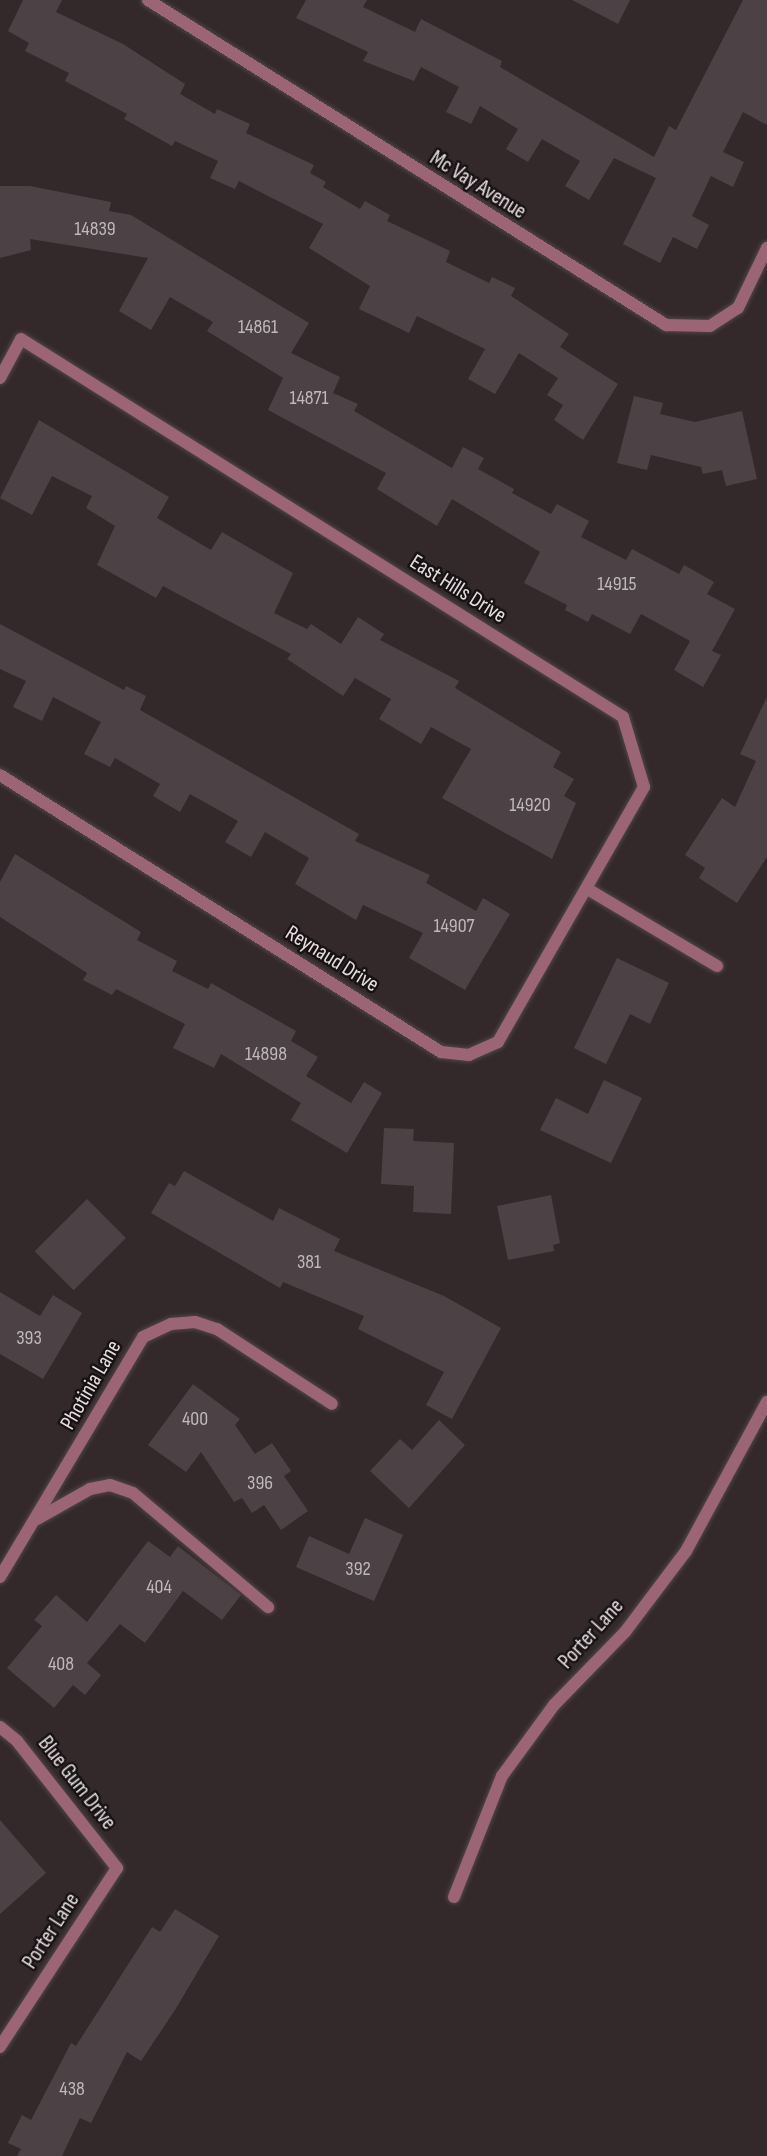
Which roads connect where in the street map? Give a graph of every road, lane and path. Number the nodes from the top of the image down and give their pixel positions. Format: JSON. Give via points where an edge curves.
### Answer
{"nodes":[{"id":1,"x":148,"y":0,"type":"edge"},
{"id":2,"x":767,"y":248,"type":"edge"},
{"id":3,"x":0,"y":378,"type":"edge"},
{"id":4,"x":0,"y":775,"type":"edge"},
{"id":5,"x":589,"y":890,"type":"junction"},
{"id":6,"x":717,"y":966,"type":"dead end"},
{"id":7,"x":767,"y":1402,"type":"edge"},
{"id":8,"x":332,"y":1404,"type":"dead end"},
{"id":9,"x":37,"y":1519,"type":"junction"},
{"id":10,"x":0,"y":1577,"type":"edge"},
{"id":11,"x":268,"y":1607,"type":"dead end"},
{"id":12,"x":0,"y":1727,"type":"edge"},
{"id":13,"x":117,"y":1868,"type":"joint"},
{"id":14,"x":454,"y":1897,"type":"dead end"},
{"id":15,"x":0,"y":2047,"type":"edge"}],
"edges":[{"from":1,"to":2,"type":"street","name":"Mc Vay Avenue","via":[[666,325],[710,326],[738,308]]},
{"from":3,"to":5,"type":"street","name":"East Hills Drive","via":[[21,339],[623,717],[644,787]]},
{"from":4,"to":5,"type":"street","name":"Reynaud Drive","via":[[441,1052],[470,1055],[498,1042]]},
{"from":5,"to":6,"type":"street"},
{"from":7,"to":14,"type":"street","name":"Porter Lane","via":[[686,1551],[625,1632],[554,1705],[502,1776]]},
{"from":8,"to":9,"type":"street","name":"Photinia Lane","via":[[217,1329],[195,1322],[171,1324],[143,1337]]},
{"from":9,"to":10,"type":"street","name":"Photinia Lane"},
{"from":9,"to":11,"type":"street","via":[[90,1490],[110,1485],[133,1493]]},
{"from":12,"to":13,"type":"street","name":"Blue Gum Drive","via":[[18,1741]]},
{"from":13,"to":15,"type":"street","name":"Porter Lane"}]}
